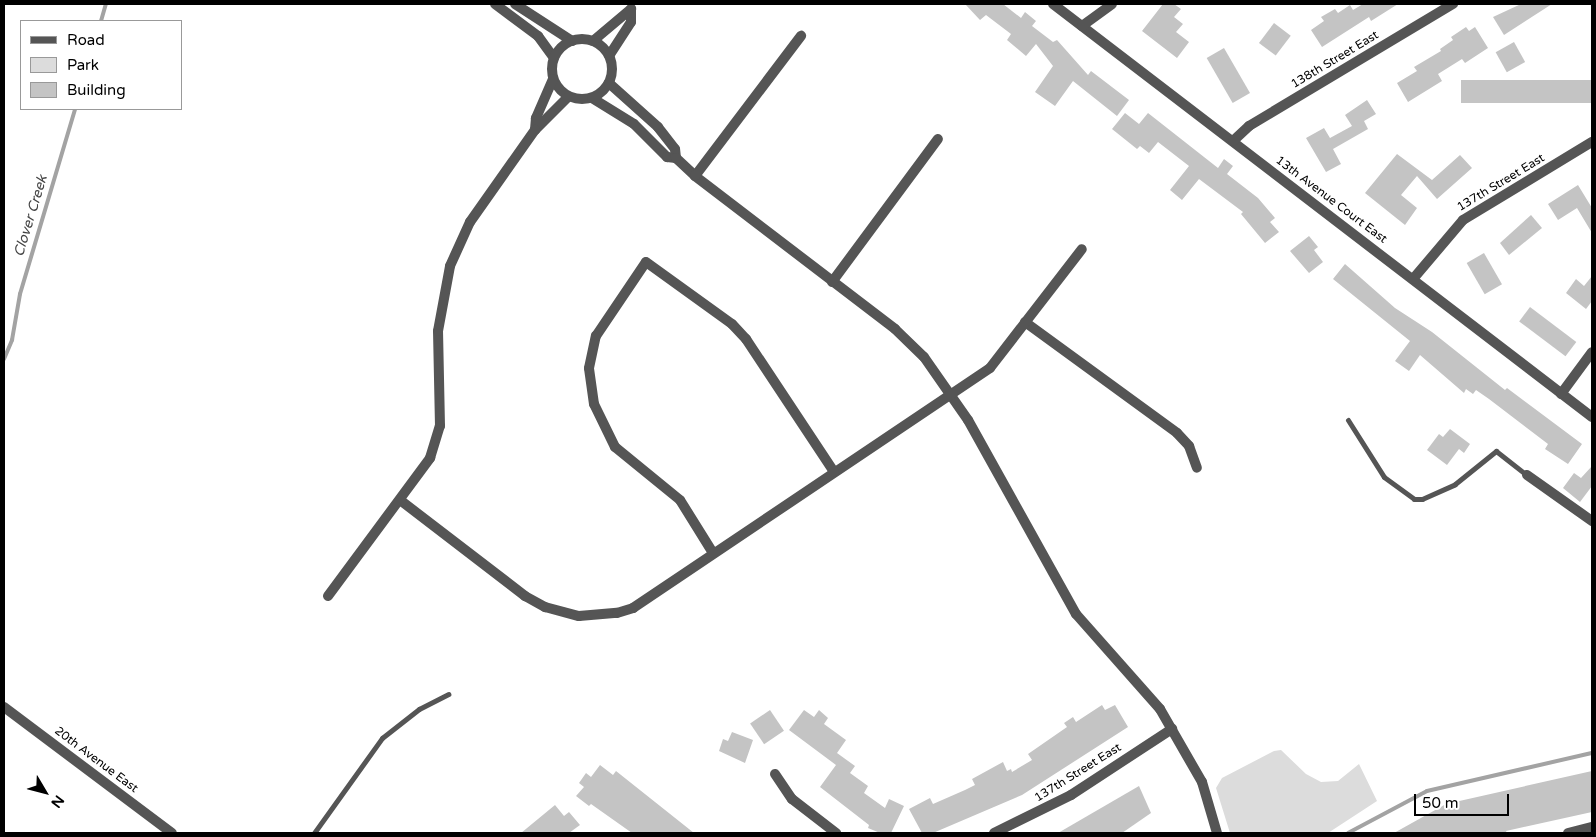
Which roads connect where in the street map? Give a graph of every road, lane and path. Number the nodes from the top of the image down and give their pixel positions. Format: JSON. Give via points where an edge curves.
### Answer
{"nodes":[{"id":1,"x":495,"y":4,"type":"edge"},
{"id":2,"x":515,"y":4,"type":"edge"},
{"id":3,"x":1054,"y":4,"type":"edge"},
{"id":4,"x":1112,"y":4,"type":"edge"},
{"id":5,"x":1453,"y":4,"type":"edge"},
{"id":6,"x":632,"y":6,"type":"edge"},
{"id":7,"x":1082,"y":26,"type":"junction"},
{"id":8,"x":801,"y":36,"type":"dead end"},
{"id":9,"x":572,"y":40,"type":"junction"},
{"id":10,"x":593,"y":42,"type":"junction"},
{"id":11,"x":609,"y":56,"type":"junction"},
{"id":12,"x":554,"y":58,"type":"junction"},
{"id":13,"x":553,"y":79,"type":"junction"},
{"id":14,"x":609,"y":83,"type":"junction"},
{"id":15,"x":568,"y":97,"type":"junction"},
{"id":16,"x":592,"y":98,"type":"junction"},
{"id":17,"x":535,"y":130,"type":"junction"},
{"id":18,"x":938,"y":140,"type":"dead end"},
{"id":19,"x":1233,"y":141,"type":"junction"},
{"id":20,"x":1592,"y":142,"type":"edge"},
{"id":21,"x":676,"y":158,"type":"junction"},
{"id":22,"x":696,"y":176,"type":"junction"},
{"id":23,"x":1082,"y":249,"type":"dead end"},
{"id":24,"x":1413,"y":279,"type":"junction"},
{"id":25,"x":832,"y":282,"type":"junction"},
{"id":26,"x":1025,"y":322,"type":"junction"},
{"id":27,"x":1592,"y":352,"type":"edge"},
{"id":28,"x":952,"y":394,"type":"junction"},
{"id":29,"x":1561,"y":394,"type":"junction"},
{"id":30,"x":1592,"y":417,"type":"edge"},
{"id":31,"x":1348,"y":420,"type":"dead end"},
{"id":32,"x":1197,"y":468,"type":"dead end"},
{"id":33,"x":834,"y":472,"type":"junction"},
{"id":34,"x":1527,"y":475,"type":"joint"},
{"id":35,"x":400,"y":500,"type":"junction"},
{"id":36,"x":1592,"y":521,"type":"edge"},
{"id":37,"x":713,"y":553,"type":"junction"},
{"id":38,"x":328,"y":596,"type":"dead end"},
{"id":39,"x":448,"y":694,"type":"dead end"},
{"id":40,"x":4,"y":707,"type":"edge"},
{"id":41,"x":1172,"y":729,"type":"junction"},
{"id":42,"x":775,"y":774,"type":"dead end"},
{"id":43,"x":1592,"y":827,"type":"edge"},
{"id":44,"x":172,"y":833,"type":"edge"},
{"id":45,"x":314,"y":833,"type":"edge"},
{"id":46,"x":836,"y":833,"type":"edge"},
{"id":47,"x":994,"y":833,"type":"edge"},
{"id":48,"x":1217,"y":833,"type":"edge"},
{"id":49,"x":1568,"y":833,"type":"edge"}],
"edges":[{"from":1,"to":12,"type":"street","via":[[538,36]]},
{"from":2,"to":9,"type":"street"},
{"from":3,"to":7,"type":"street","name":"13th Avenue Court East"},
{"from":4,"to":7,"type":"street"},
{"from":5,"to":19,"type":"street","name":"138th Street East","via":[[1249,126]]},
{"from":6,"to":10,"type":"street"},
{"from":6,"to":11,"type":"street","via":[[631,22]]},
{"from":7,"to":19,"type":"street","name":"13th Avenue Court East"},
{"from":8,"to":22,"type":"street"},
{"from":9,"to":10,"type":"street"},
{"from":9,"to":12,"type":"street"},
{"from":10,"to":11,"type":"street"},
{"from":11,"to":14,"type":"street","via":[[612,71]]},
{"from":12,"to":13,"type":"street"},
{"from":13,"to":15,"type":"street"},
{"from":13,"to":17,"type":"street","via":[[536,118]]},
{"from":14,"to":16,"type":"street"},
{"from":14,"to":21,"type":"street","via":[[658,127],[675,149]]},
{"from":15,"to":16,"type":"street"},
{"from":15,"to":17,"type":"street"},
{"from":16,"to":21,"type":"street","via":[[634,124],[667,157]]},
{"from":17,"to":35,"type":"street","via":[[479,207],[453,259],[444,287],[438,331],[441,409],[438,440],[430,458]]},
{"from":18,"to":25,"type":"street"},
{"from":19,"to":24,"type":"street","name":"13th Avenue Court East"},
{"from":20,"to":24,"type":"street","name":"137th Street East","via":[[1463,220]]},
{"from":21,"to":22,"type":"street"},
{"from":22,"to":25,"type":"street"},
{"from":23,"to":26,"type":"street"},
{"from":24,"to":29,"type":"street","name":"13th Avenue Court East"},
{"from":25,"to":28,"type":"street","via":[[908,340]]},
{"from":26,"to":28,"type":"street","via":[[990,368]]},
{"from":26,"to":32,"type":"street","via":[[1177,433],[1189,446]]},
{"from":27,"to":29,"type":"street"},
{"from":28,"to":33,"type":"street"},
{"from":28,"to":41,"type":"street","via":[[1076,614],[1149,695]]},
{"from":29,"to":30,"type":"street","name":"13th Avenue Court East"},
{"from":31,"to":34,"type":"lane","via":[[1384,477],[1414,499],[1422,499],[1455,484],[1496,451]]},
{"from":33,"to":37,"type":"street"},
{"from":33,"to":37,"type":"street","via":[[746,339],[732,324],[646,262],[596,336],[589,368],[594,404],[615,447],[680,500]]},
{"from":34,"to":36,"type":"street"},
{"from":35,"to":37,"type":"street","via":[[525,596],[561,613],[598,615],[633,608]]},
{"from":35,"to":38,"type":"street"},
{"from":39,"to":45,"type":"lane","via":[[419,709],[382,738]]},
{"from":40,"to":44,"type":"street","name":"20th Avenue East"},
{"from":41,"to":47,"type":"street","name":"137th Street East","via":[[1071,795]]},
{"from":41,"to":48,"type":"street","via":[[1202,782]]},
{"from":42,"to":46,"type":"street","via":[[792,799]]},
{"from":43,"to":49,"type":"street"}]}
